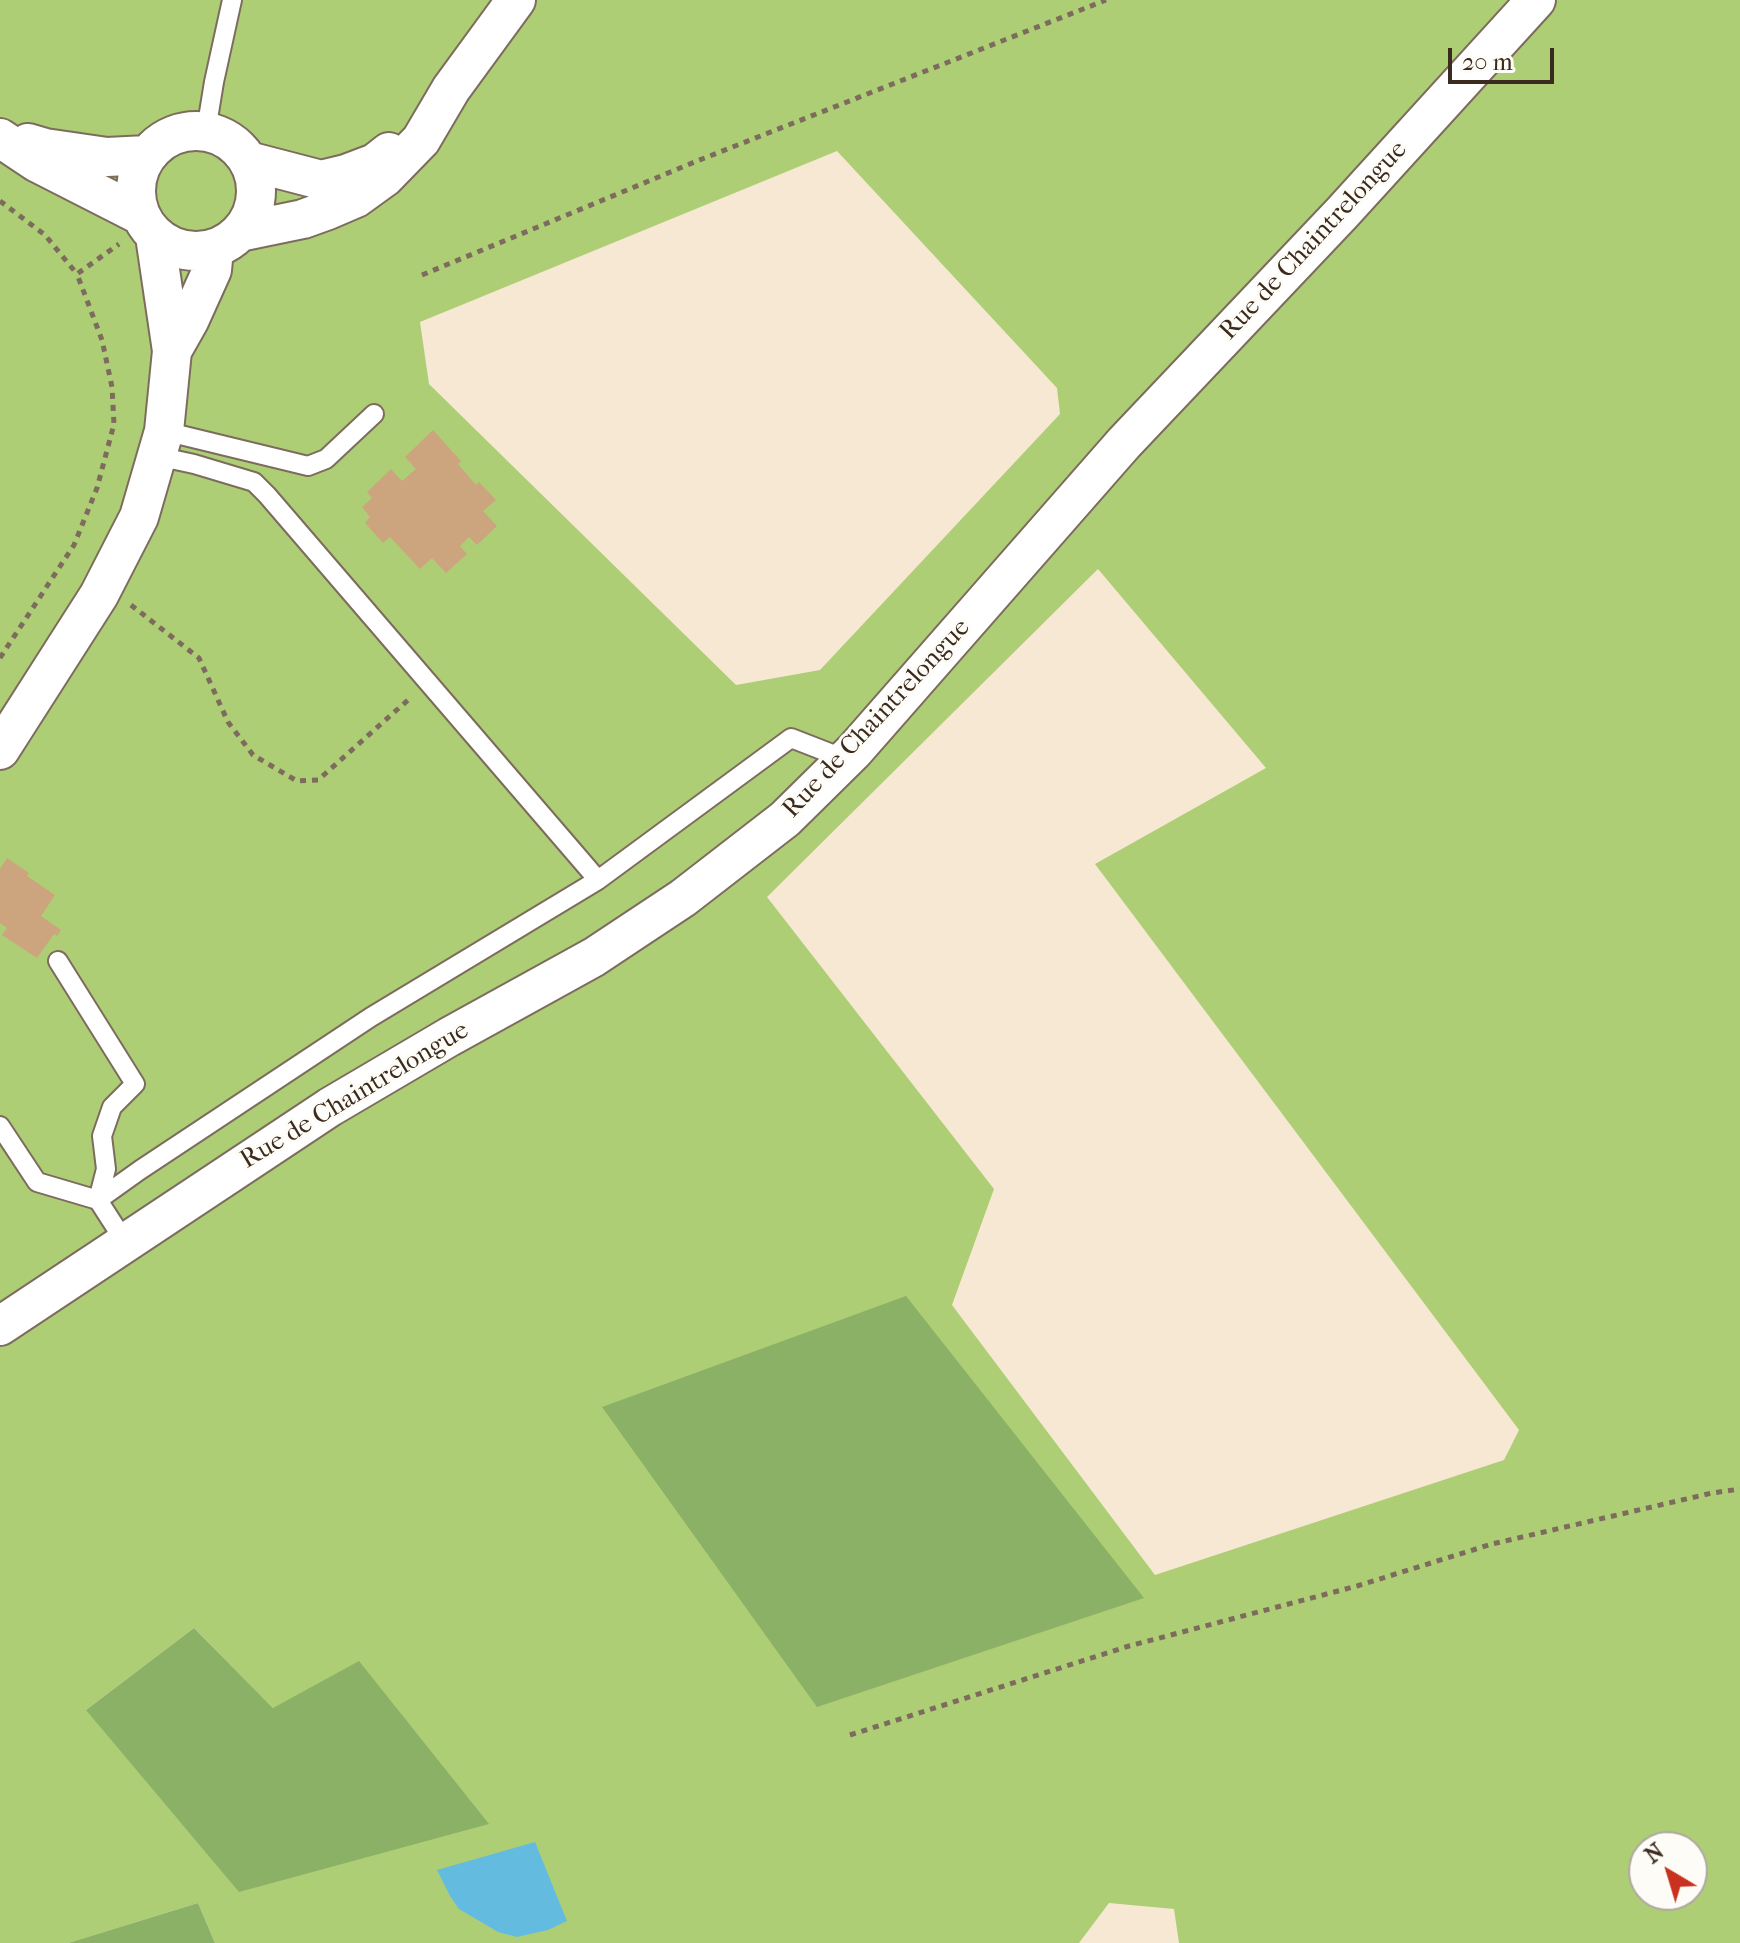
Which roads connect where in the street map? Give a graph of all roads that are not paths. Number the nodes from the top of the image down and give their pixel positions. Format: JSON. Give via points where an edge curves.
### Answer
{"nodes":[{"id":1,"x":232,"y":0,"type":"edge"},
{"id":2,"x":516,"y":0,"type":"edge"},
{"id":3,"x":1536,"y":0,"type":"edge"},
{"id":4,"x":451,"y":89,"type":"junction"},
{"id":5,"x":206,"y":131,"type":"junction"},
{"id":6,"x":0,"y":136,"type":"edge"},
{"id":7,"x":147,"y":155,"type":"junction"},
{"id":8,"x":248,"y":161,"type":"junction"},
{"id":9,"x":147,"y":225,"type":"junction"},
{"id":10,"x":227,"y":240,"type":"junction"},
{"id":11,"x":172,"y":351,"type":"junction"},
{"id":12,"x":374,"y":414,"type":"dead end"},
{"id":13,"x":161,"y":444,"type":"junction"},
{"id":14,"x":0,"y":750,"type":"edge"},
{"id":15,"x":845,"y":759,"type":"junction"},
{"id":16,"x":598,"y":880,"type":"junction"},
{"id":17,"x":58,"y":961,"type":"dead end"},
{"id":18,"x":0,"y":1126,"type":"edge"},
{"id":19,"x":98,"y":1200,"type":"junction"},
{"id":20,"x":125,"y":1242,"type":"junction"},
{"id":21,"x":0,"y":1326,"type":"edge"}],
"edges":[{"from":1,"to":5,"type":"lane"},
{"from":2,"to":4,"type":"street"},
{"from":3,"to":15,"type":"street","name":"Rue de Chaintrelongue","via":[[1124,443]]},
{"from":4,"to":8,"type":"street","via":[[404,140],[375,163],[346,174],[321,180]]},
{"from":4,"to":10,"type":"street","via":[[421,140],[356,198]]},
{"from":5,"to":7,"type":"street","via":[[173,135]]},
{"from":5,"to":8,"type":"street","via":[[237,147]]},
{"from":6,"to":7,"type":"street","via":[[107,157]]},
{"from":6,"to":9,"type":"street"},
{"from":7,"to":9,"type":"street","via":[[135,184]]},
{"from":8,"to":10,"type":"street","via":[[256,198],[251,216]]},
{"from":9,"to":10,"type":"street","via":[[183,250],[199,252]]},
{"from":9,"to":11,"type":"street"},
{"from":10,"to":11,"type":"street"},
{"from":11,"to":13,"type":"street"},
{"from":12,"to":13,"type":"lane","via":[[326,459],[308,466]]},
{"from":13,"to":14,"type":"street","via":[[139,517],[102,590]]},
{"from":13,"to":16,"type":"lane","via":[[194,464],[254,482]]},
{"from":15,"to":16,"type":"lane","via":[[791,738]]},
{"from":15,"to":20,"type":"street","name":"Rue de Chaintrelongue","via":[[785,819],[683,898],[594,957],[330,1107]]},
{"from":16,"to":19,"type":"lane","via":[[371,1017]]},
{"from":17,"to":19,"type":"lane","via":[[135,1084],[112,1107],[102,1136],[106,1169]]},
{"from":18,"to":19,"type":"lane","via":[[37,1182]]},
{"from":19,"to":20,"type":"lane"},
{"from":20,"to":21,"type":"street","name":"Rue de Chaintrelongue"}]}
